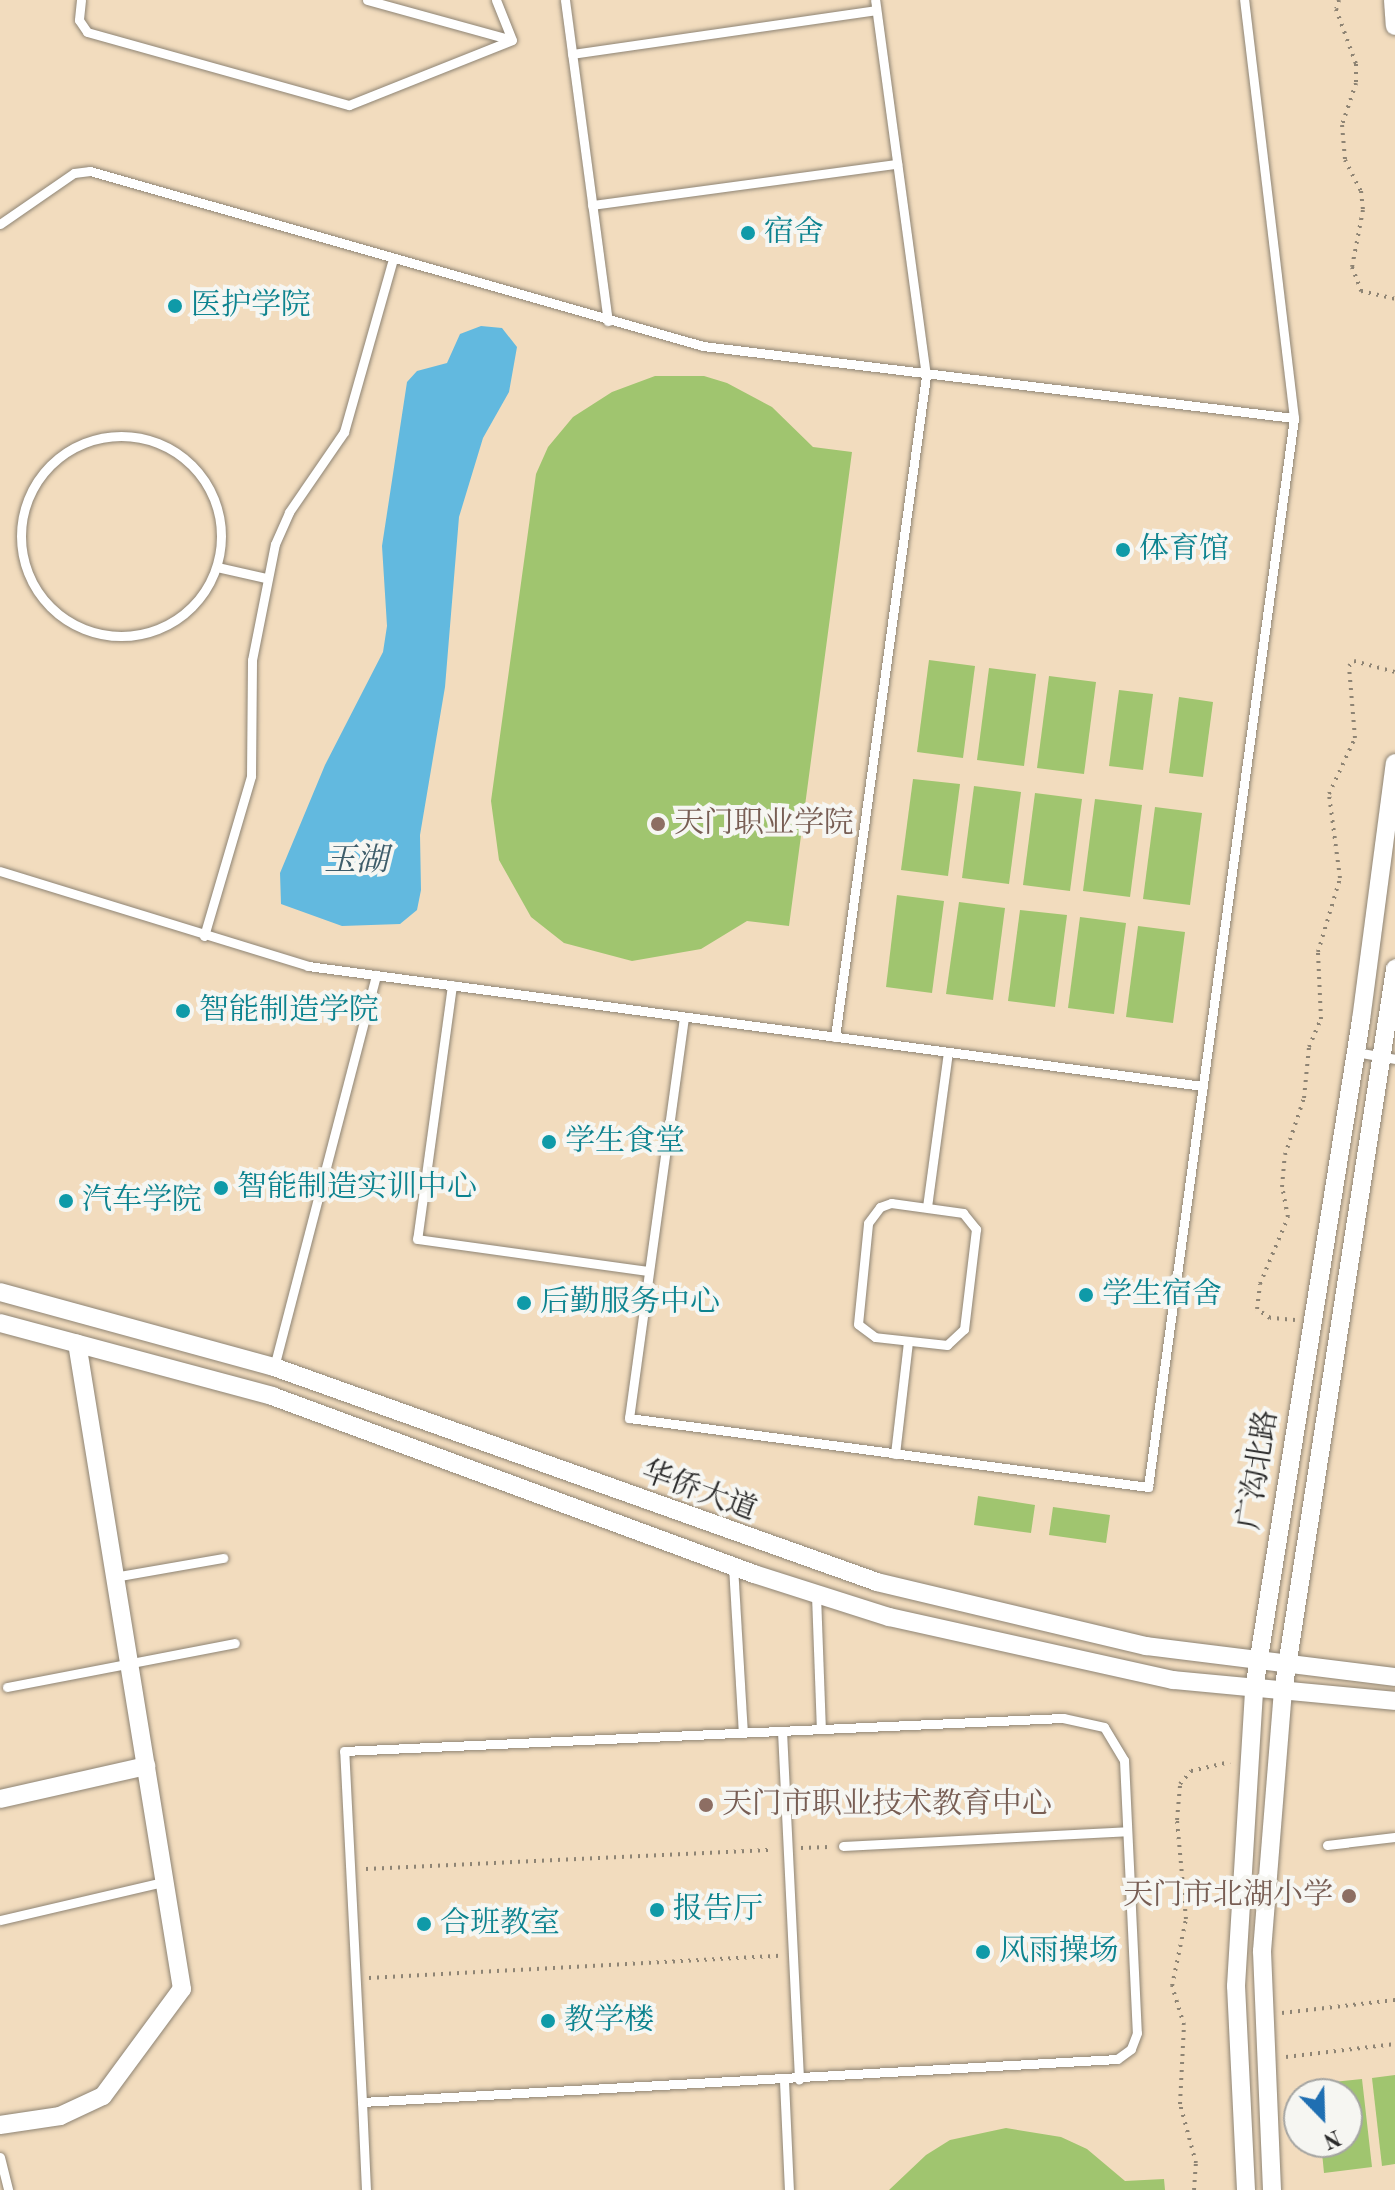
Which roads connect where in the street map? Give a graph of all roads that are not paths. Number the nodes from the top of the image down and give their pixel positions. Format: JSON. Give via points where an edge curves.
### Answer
{"nodes":[{"id":1,"x":81,"y":0,"type":"edge"},
{"id":2,"x":367,"y":0,"type":"edge"},
{"id":3,"x":496,"y":0,"type":"edge"},
{"id":4,"x":565,"y":0,"type":"edge"},
{"id":5,"x":1244,"y":0,"type":"edge"},
{"id":6,"x":1393,"y":0,"type":"edge"},
{"id":7,"x":875,"y":5,"type":"edge"},
{"id":8,"x":1395,"y":26,"type":"edge"},
{"id":9,"x":512,"y":40,"type":"junction"},
{"id":10,"x":572,"y":54,"type":"junction"},
{"id":11,"x":897,"y":164,"type":"junction"},
{"id":12,"x":592,"y":205,"type":"junction"},
{"id":13,"x":0,"y":224,"type":"edge"},
{"id":14,"x":393,"y":259,"type":"junction"},
{"id":15,"x":608,"y":321,"type":"junction"},
{"id":16,"x":926,"y":376,"type":"junction"},
{"id":17,"x":1294,"y":418,"type":"junction"},
{"id":18,"x":217,"y":567,"type":"junction"},
{"id":19,"x":266,"y":578,"type":"junction"},
{"id":20,"x":1395,"y":763,"type":"edge"},
{"id":21,"x":0,"y":871,"type":"edge"},
{"id":22,"x":204,"y":936,"type":"junction"},
{"id":23,"x":1395,"y":969,"type":"edge"},
{"id":24,"x":376,"y":975,"type":"junction"},
{"id":25,"x":452,"y":985,"type":"junction"},
{"id":26,"x":684,"y":1017,"type":"junction"},
{"id":27,"x":835,"y":1037,"type":"junction"},
{"id":28,"x":948,"y":1052,"type":"junction"},
{"id":29,"x":1356,"y":1052,"type":"junction"},
{"id":30,"x":1389,"y":1058,"type":"edge"},
{"id":31,"x":1203,"y":1086,"type":"junction"},
{"id":32,"x":927,"y":1207,"type":"junction"},
{"id":33,"x":649,"y":1271,"type":"junction"},
{"id":34,"x":0,"y":1292,"type":"edge"},
{"id":35,"x":0,"y":1323,"type":"edge"},
{"id":36,"x":908,"y":1342,"type":"junction"},
{"id":37,"x":77,"y":1343,"type":"junction"},
{"id":38,"x":274,"y":1367,"type":"junction"},
{"id":39,"x":895,"y":1454,"type":"junction"},
{"id":40,"x":223,"y":1558,"type":"dead end"},
{"id":41,"x":733,"y":1566,"type":"junction"},
{"id":42,"x":114,"y":1577,"type":"junction"},
{"id":43,"x":816,"y":1595,"type":"junction"},
{"id":44,"x":235,"y":1643,"type":"dead end"},
{"id":45,"x":1257,"y":1662,"type":"junction"},
{"id":46,"x":128,"y":1664,"type":"junction"},
{"id":47,"x":1287,"y":1665,"type":"junction"},
{"id":48,"x":1395,"y":1677,"type":"edge"},
{"id":49,"x":7,"y":1687,"type":"dead end"},
{"id":50,"x":1254,"y":1689,"type":"junction"},
{"id":51,"x":1283,"y":1692,"type":"junction"},
{"id":52,"x":1395,"y":1701,"type":"edge"},
{"id":53,"x":821,"y":1729,"type":"junction"},
{"id":54,"x":782,"y":1731,"type":"junction"},
{"id":55,"x":743,"y":1732,"type":"junction"},
{"id":56,"x":146,"y":1766,"type":"junction"},
{"id":57,"x":0,"y":1799,"type":"edge"},
{"id":58,"x":1127,"y":1831,"type":"junction"},
{"id":59,"x":1395,"y":1837,"type":"edge"},
{"id":60,"x":1327,"y":1845,"type":"dead end"},
{"id":61,"x":843,"y":1846,"type":"road end"},
{"id":62,"x":167,"y":1881,"type":"junction"},
{"id":63,"x":0,"y":1920,"type":"edge"},
{"id":64,"x":799,"y":2080,"type":"junction"},
{"id":65,"x":784,"y":2081,"type":"junction"},
{"id":66,"x":362,"y":2102,"type":"junction"},
{"id":67,"x":0,"y":2125,"type":"edge"},
{"id":68,"x":0,"y":2157,"type":"edge"},
{"id":69,"x":8,"y":2190,"type":"edge"},
{"id":70,"x":366,"y":2190,"type":"edge"},
{"id":71,"x":789,"y":2190,"type":"edge"},
{"id":72,"x":1246,"y":2190,"type":"edge"},
{"id":73,"x":1272,"y":2190,"type":"edge"}],
"edges":[{"from":1,"to":9,"type":"lane","via":[[79,20],[87,32],[349,105]]},
{"from":2,"to":9,"type":"lane"},
{"from":3,"to":9,"type":"lane"},
{"from":4,"to":10,"type":"lane"},
{"from":5,"to":17,"type":"lane"},
{"from":6,"to":8,"type":"street"},
{"from":7,"to":10,"type":"lane"},
{"from":7,"to":11,"type":"lane"},
{"from":10,"to":12,"type":"lane"},
{"from":11,"to":12,"type":"lane"},
{"from":11,"to":16,"type":"lane"},
{"from":12,"to":15,"type":"lane"},
{"from":13,"to":14,"type":"lane","via":[[74,173],[90,171]]},
{"from":14,"to":15,"type":"lane"},
{"from":14,"to":19,"type":"lane","via":[[353,409],[334,449],[289,512]]},
{"from":15,"to":16,"type":"lane","via":[[703,346]]},
{"from":16,"to":17,"type":"lane"},
{"from":16,"to":27,"type":"lane"},
{"from":17,"to":31,"type":"lane"},
{"from":18,"to":18,"type":"lane","via":[[201,596],[177,619],[148,633],[82,630],[54,612],[33,587],[21,556],[20,523],[30,491],[59,458],[78,445],[110,436],[143,438],[174,450],[205,482],[216,502],[222,534]]},
{"from":18,"to":19,"type":"lane"},
{"from":19,"to":22,"type":"lane","via":[[252,660],[251,776]]},
{"from":20,"to":29,"type":"street","name":"广沟北路"},
{"from":21,"to":22,"type":"lane"},
{"from":22,"to":24,"type":"lane","via":[[308,966]]},
{"from":23,"to":30,"type":"street","name":"广沟北路"},
{"from":24,"to":25,"type":"lane"},
{"from":24,"to":38,"type":"lane"},
{"from":25,"to":26,"type":"lane"},
{"from":25,"to":33,"type":"lane","via":[[417,1239]]},
{"from":26,"to":27,"type":"lane"},
{"from":26,"to":33,"type":"lane"},
{"from":27,"to":28,"type":"lane"},
{"from":28,"to":31,"type":"lane"},
{"from":28,"to":32,"type":"lane"},
{"from":29,"to":30,"type":"lane"},
{"from":29,"to":45,"type":"street","name":"广沟北路"},
{"from":30,"to":47,"type":"street","name":"广沟北路"},
{"from":31,"to":39,"type":"lane","via":[[1148,1487]]},
{"from":32,"to":36,"type":"lane","via":[[963,1213],[971,1219],[978,1241],[964,1329],[947,1345]]},
{"from":32,"to":36,"type":"lane","via":[[891,1203],[873,1215],[856,1313],[865,1332]]},
{"from":33,"to":39,"type":"lane","via":[[629,1418]]},
{"from":34,"to":38,"type":"street","name":"华侨大道"},
{"from":35,"to":37,"type":"street","name":"华侨大道"},
{"from":36,"to":39,"type":"lane"},
{"from":37,"to":41,"type":"street","name":"华侨大道","via":[[272,1396]]},
{"from":37,"to":42,"type":"street"},
{"from":38,"to":45,"type":"street","name":"华侨大道","via":[[877,1582],[1046,1626]]},
{"from":40,"to":42,"type":"lane"},
{"from":41,"to":43,"type":"street","name":"华侨大道"},
{"from":41,"to":55,"type":"lane"},
{"from":42,"to":46,"type":"street"},
{"from":43,"to":50,"type":"street","name":"华侨大道","via":[[1084,1663]]},
{"from":43,"to":53,"type":"lane"},
{"from":44,"to":46,"type":"lane"},
{"from":45,"to":47,"type":"street","name":"华侨大道"},
{"from":45,"to":50,"type":"street","name":"广沟北路"},
{"from":46,"to":49,"type":"lane"},
{"from":46,"to":56,"type":"street"},
{"from":47,"to":48,"type":"street","name":"华侨大道"},
{"from":47,"to":51,"type":"street","name":"广沟北路"},
{"from":50,"to":51,"type":"street","name":"华侨大道"},
{"from":50,"to":72,"type":"street","name":"广沟北路","via":[[1236,1986]]},
{"from":51,"to":52,"type":"street","name":"华侨大道"},
{"from":51,"to":73,"type":"street","name":"广沟北路","via":[[1267,1870],[1262,2016]]},
{"from":53,"to":54,"type":"lane"},
{"from":53,"to":58,"type":"lane","via":[[1087,1720],[1104,1727],[1124,1760]]},
{"from":54,"to":55,"type":"lane"},
{"from":54,"to":64,"type":"lane"},
{"from":55,"to":66,"type":"lane","via":[[344,1751]]},
{"from":56,"to":57,"type":"street"},
{"from":56,"to":62,"type":"street"},
{"from":58,"to":61,"type":"lane"},
{"from":58,"to":64,"type":"lane","via":[[1137,2033],[1131,2049],[1117,2059],[1095,2062]]},
{"from":59,"to":60,"type":"lane"},
{"from":62,"to":63,"type":"lane"},
{"from":62,"to":67,"type":"street","via":[[184,1974],[174,2005],[95,2101],[60,2116]]},
{"from":64,"to":65,"type":"lane"},
{"from":65,"to":66,"type":"lane"},
{"from":65,"to":71,"type":"lane"},
{"from":66,"to":70,"type":"lane"},
{"from":68,"to":69,"type":"lane"}]}
